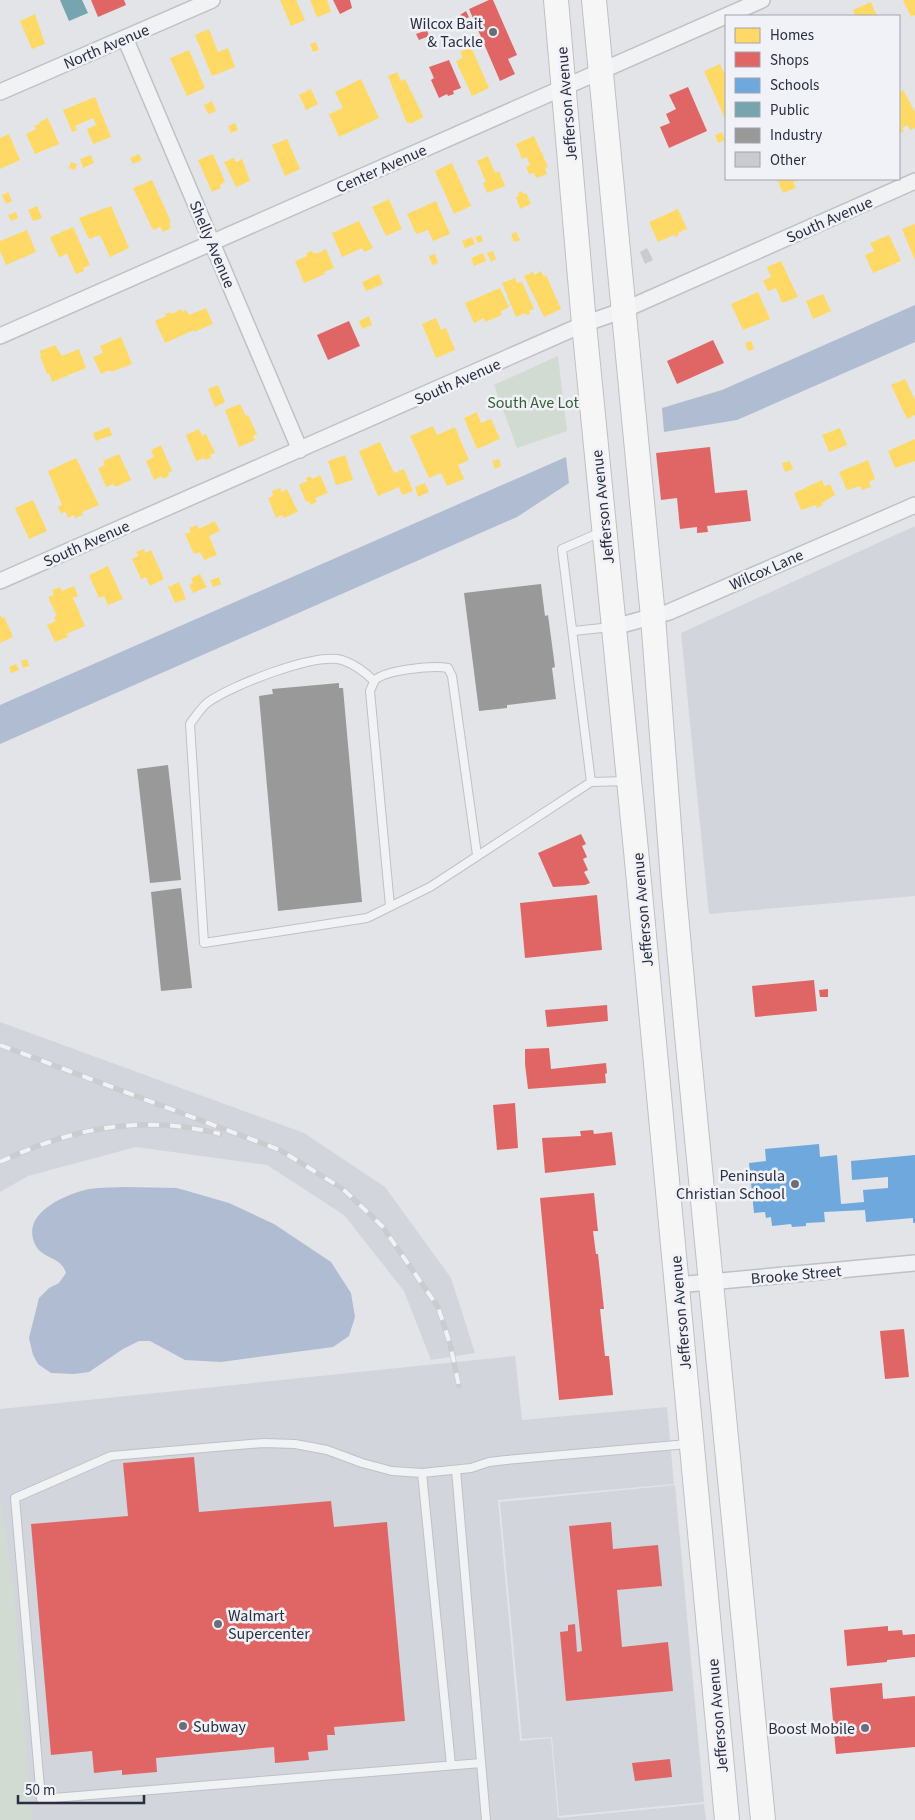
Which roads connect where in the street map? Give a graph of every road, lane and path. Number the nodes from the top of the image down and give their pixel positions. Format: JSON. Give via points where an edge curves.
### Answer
{"nodes":[{"id":1,"x":212,"y":0,"type":"edge"},
{"id":2,"x":556,"y":0,"type":"edge"},
{"id":3,"x":594,"y":0,"type":"edge"},
{"id":4,"x":762,"y":0,"type":"edge"},
{"id":5,"x":728,"y":15,"type":"edge"},
{"id":6,"x":725,"y":16,"type":"edge"},
{"id":7,"x":125,"y":38,"type":"junction"},
{"id":8,"x":601,"y":70,"type":"junction"},
{"id":9,"x":565,"y":87,"type":"junction"},
{"id":10,"x":0,"y":92,"type":"edge"},
{"id":11,"x":915,"y":181,"type":"edge"},
{"id":12,"x":212,"y":243,"type":"junction"},
{"id":13,"x":624,"y":310,"type":"junction"},
{"id":14,"x":584,"y":324,"type":"junction"},
{"id":15,"x":0,"y":336,"type":"edge"},
{"id":16,"x":300,"y":450,"type":"junction"},
{"id":17,"x":915,"y":505,"type":"edge"},
{"id":18,"x":605,"y":530,"type":"junction"},
{"id":19,"x":0,"y":580,"type":"edge"},
{"id":20,"x":653,"y":617,"type":"junction"},
{"id":21,"x":614,"y":627,"type":"junction"},
{"id":22,"x":574,"y":630,"type":"junction"},
{"id":23,"x":374,"y":681,"type":"junction"},
{"id":24,"x":629,"y":781,"type":"junction"},
{"id":25,"x":591,"y":782,"type":"junction"},
{"id":26,"x":478,"y":855,"type":"junction"},
{"id":27,"x":390,"y":906,"type":"junction"},
{"id":28,"x":915,"y":1263,"type":"edge"},
{"id":29,"x":711,"y":1282,"type":"junction"},
{"id":30,"x":677,"y":1285,"type":"junction"},
{"id":31,"x":692,"y":1444,"type":"junction"},
{"id":32,"x":456,"y":1470,"type":"junction"},
{"id":33,"x":422,"y":1473,"type":"junction"},
{"id":34,"x":481,"y":1763,"type":"junction"},
{"id":35,"x":451,"y":1765,"type":"junction"},
{"id":36,"x":486,"y":1820,"type":"edge"},
{"id":37,"x":727,"y":1820,"type":"edge"},
{"id":38,"x":763,"y":1820,"type":"edge"}],
"edges":[{"from":1,"to":7,"type":"street","name":"North Avenue"},
{"from":2,"to":9,"type":"main road","name":"Jefferson Avenue"},
{"from":3,"to":8,"type":"main road","name":"Jefferson Avenue"},
{"from":4,"to":5,"type":"street","name":"Center Avenue"},
{"from":6,"to":8,"type":"street","name":"Center Avenue"},
{"from":7,"to":10,"type":"street","name":"North Avenue"},
{"from":7,"to":12,"type":"street","name":"Shelly Avenue"},
{"from":8,"to":9,"type":"street","name":"Center Avenue"},
{"from":8,"to":13,"type":"main road","name":"Jefferson Avenue"},
{"from":9,"to":12,"type":"street","name":"Center Avenue"},
{"from":9,"to":14,"type":"main road","name":"Jefferson Avenue"},
{"from":11,"to":13,"type":"street","name":"South Avenue"},
{"from":12,"to":15,"type":"street","name":"Center Avenue"},
{"from":12,"to":16,"type":"street","name":"Shelly Avenue"},
{"from":13,"to":14,"type":"street","name":"South Avenue"},
{"from":13,"to":20,"type":"main road","name":"Jefferson Avenue"},
{"from":14,"to":16,"type":"street","name":"South Avenue"},
{"from":14,"to":18,"type":"main road","name":"Jefferson Avenue"},
{"from":16,"to":19,"type":"street","name":"South Avenue"},
{"from":17,"to":20,"type":"street","name":"Wilcox Lane"},
{"from":18,"to":21,"type":"main road","name":"Jefferson Avenue"},
{"from":18,"to":22,"type":"lane","via":[[562,549]]},
{"from":20,"to":21,"type":"street","name":"Wilcox Lane"},
{"from":20,"to":29,"type":"main road","name":"Jefferson Avenue","via":[[674,893]]},
{"from":21,"to":22,"type":"lane"},
{"from":21,"to":24,"type":"main road","name":"Jefferson Avenue"},
{"from":22,"to":25,"type":"lane"},
{"from":23,"to":26,"type":"lane","via":[[384,674],[438,666],[448,668],[452,676]]},
{"from":23,"to":27,"type":"lane","via":[[370,690]]},
{"from":23,"to":27,"type":"lane","via":[[362,670],[341,660],[319,660],[253,679],[206,703],[190,724],[204,943],[367,918]]},
{"from":24,"to":25,"type":"lane"},
{"from":24,"to":30,"type":"main road","name":"Jefferson Avenue"},
{"from":25,"to":26,"type":"lane"},
{"from":26,"to":27,"type":"lane","via":[[430,887]]},
{"from":28,"to":29,"type":"street","name":"Brooke Street"},
{"from":29,"to":30,"type":"street","name":"Brooke Street"},
{"from":29,"to":38,"type":"main road","name":"Jefferson Avenue"},
{"from":30,"to":31,"type":"main road","name":"Jefferson Avenue"},
{"from":31,"to":32,"type":"lane","via":[[506,1460]]},
{"from":31,"to":37,"type":"main road","name":"Jefferson Avenue"},
{"from":32,"to":33,"type":"lane"},
{"from":32,"to":34,"type":"lane"},
{"from":33,"to":35,"type":"lane"},
{"from":33,"to":35,"type":"lane","via":[[392,1471],[327,1450],[263,1443],[111,1456],[15,1498],[41,1800]]},
{"from":34,"to":35,"type":"lane"},
{"from":34,"to":36,"type":"lane"}]}
